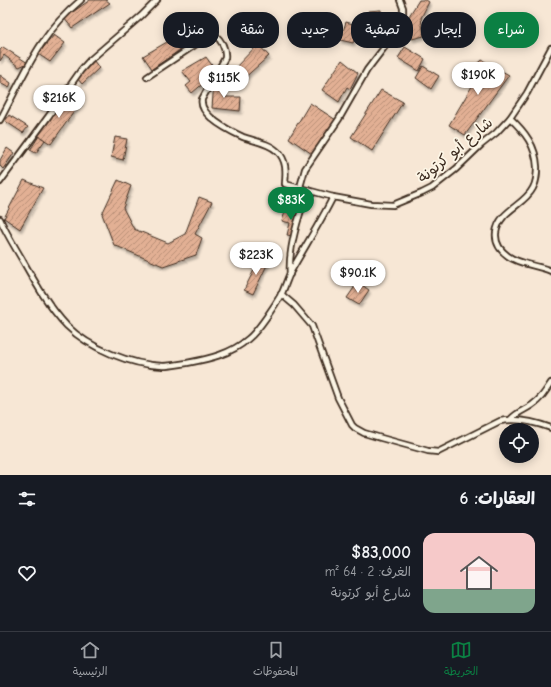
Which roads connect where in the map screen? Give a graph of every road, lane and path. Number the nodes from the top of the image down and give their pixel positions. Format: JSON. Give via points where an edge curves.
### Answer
{"nodes":[{"id":1,"x":81,"y":0,"type":"edge"},
{"id":2,"x":156,"y":0,"type":"edge"},
{"id":3,"x":400,"y":0,"type":"edge"},
{"id":4,"x":551,"y":48,"type":"edge"},
{"id":5,"x":147,"y":78,"type":"dead end"},
{"id":6,"x":510,"y":118,"type":"junction"},
{"id":7,"x":0,"y":120,"type":"edge"},
{"id":8,"x":0,"y":182,"type":"edge"},
{"id":9,"x":300,"y":187,"type":"junction"},
{"id":10,"x":308,"y":190,"type":"junction"},
{"id":11,"x":333,"y":197,"type":"junction"},
{"id":12,"x":0,"y":219,"type":"edge"},
{"id":13,"x":2,"y":227,"type":"edge"},
{"id":14,"x":551,"y":271,"type":"edge"},
{"id":15,"x":290,"y":274,"type":"junction"},
{"id":16,"x":281,"y":294,"type":"junction"},
{"id":17,"x":551,"y":383,"type":"edge"},
{"id":18,"x":511,"y":419,"type":"junction"},
{"id":19,"x":551,"y":428,"type":"edge"}],
"edges":[{"from":1,"to":7,"type":"street","via":[[43,40],[24,71]]},
{"from":2,"to":8,"type":"street","via":[[81,70]]},
{"from":3,"to":9,"type":"street","via":[[403,14],[396,32],[367,70],[305,170]]},
{"from":4,"to":6,"type":"street","name":"شارع أبو كرتونة","via":[[527,93]]},
{"from":5,"to":9,"type":"street","name":"شارع أبو كرتونة","via":[[204,39],[215,35],[226,53],[202,99],[202,108],[225,127],[277,151],[285,166],[285,184]]},
{"from":6,"to":11,"type":"street","name":"شارع أبو كرتونة","via":[[456,169],[422,193],[393,205]]},
{"from":6,"to":14,"type":"street","via":[[532,145],[536,154],[537,176],[529,194],[499,221],[497,241],[502,251],[514,260]]},
{"from":9,"to":10,"type":"street","name":"شارع أبو كرتونة"},
{"from":10,"to":11,"type":"street","name":"شارع أبو كرتونة"},
{"from":10,"to":15,"type":"street","via":[[300,213],[289,264]]},
{"from":11,"to":15,"type":"street"},
{"from":12,"to":13,"type":"street"},
{"from":13,"to":16,"type":"street","via":[[37,286],[68,326],[81,338],[136,362],[164,366],[226,353],[249,338]]},
{"from":15,"to":16,"type":"street"},
{"from":16,"to":18,"type":"street","via":[[312,326],[338,398],[352,425],[358,431],[438,452],[500,421]]},
{"from":17,"to":18,"type":"street","via":[[543,396]]},
{"from":18,"to":19,"type":"street"}]}
